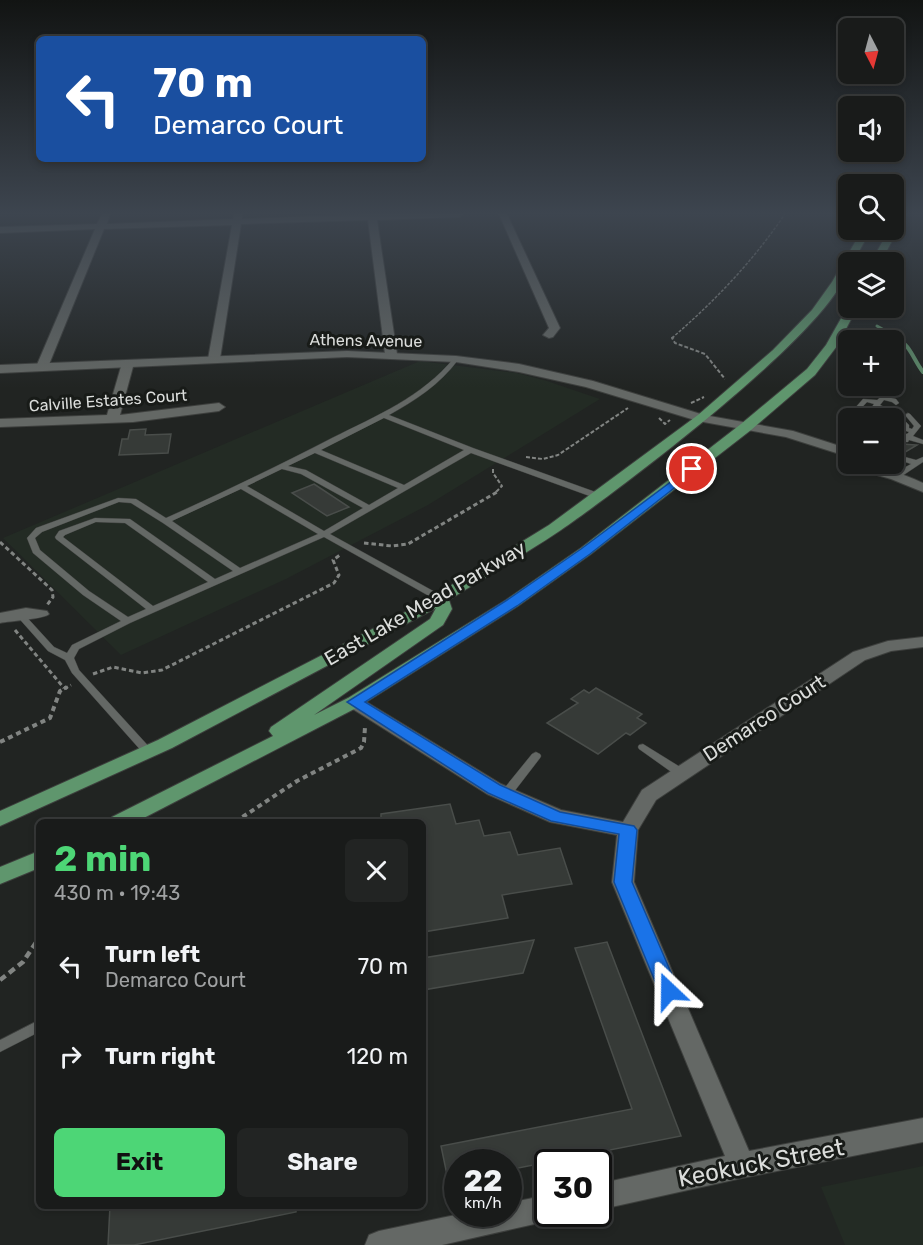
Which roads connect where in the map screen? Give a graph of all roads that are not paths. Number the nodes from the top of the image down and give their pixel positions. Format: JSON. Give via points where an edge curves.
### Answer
{"nodes":[{"id":1,"x":82,"y":272,"type":"edge"},
{"id":2,"x":228,"y":272,"type":"edge"},
{"id":3,"x":380,"y":272,"type":"edge"},
{"id":4,"x":530,"y":272,"type":"edge"},
{"id":5,"x":843,"y":272,"type":"edge"},
{"id":6,"x":846,"y":318,"type":"edge"},
{"id":7,"x":549,"y":335,"type":"dead end"},
{"id":8,"x":391,"y":354,"type":"junction"},
{"id":9,"x":214,"y":359,"type":"junction"},
{"id":10,"x":456,"y":359,"type":"junction"},
{"id":11,"x":129,"y":363,"type":"junction"},
{"id":12,"x":42,"y":368,"type":"junction"},
{"id":13,"x":0,"y":369,"type":"edge"},
{"id":14,"x":880,"y":403,"type":"junction"},
{"id":15,"x":897,"y":403,"type":"dead end"},
{"id":16,"x":219,"y":407,"type":"dead end"},
{"id":17,"x":858,"y":408,"type":"edge"},
{"id":18,"x":876,"y":408,"type":"edge"},
{"id":19,"x":880,"y":408,"type":"edge"},
{"id":20,"x":383,"y":415,"type":"junction"},
{"id":21,"x":908,"y":415,"type":"dead end"},
{"id":22,"x":702,"y":418,"type":"junction"},
{"id":23,"x":112,"y":419,"type":"junction"},
{"id":24,"x":0,"y":423,"type":"edge"},
{"id":25,"x":746,"y":427,"type":"junction"},
{"id":26,"x":904,"y":431,"type":"edge"},
{"id":27,"x":904,"y":432,"type":"edge"},
{"id":28,"x":923,"y":442,"type":"edge"},
{"id":29,"x":315,"y":450,"type":"junction"},
{"id":30,"x":470,"y":450,"type":"junction"},
{"id":31,"x":838,"y":452,"type":"edge"},
{"id":32,"x":904,"y":458,"type":"edge"},
{"id":33,"x":919,"y":461,"type":"edge"},
{"id":34,"x":281,"y":467,"type":"junction"},
{"id":35,"x":889,"y":474,"type":"edge"},
{"id":36,"x":896,"y":476,"type":"junction"},
{"id":37,"x":242,"y":487,"type":"junction"},
{"id":38,"x":405,"y":488,"type":"junction"},
{"id":39,"x":923,"y":488,"type":"edge"},
{"id":40,"x":598,"y":496,"type":"junction"},
{"id":41,"x":369,"y":508,"type":"junction"},
{"id":42,"x":166,"y":521,"type":"junction"},
{"id":43,"x":324,"y":534,"type":"junction"},
{"id":44,"x":239,"y":571,"type":"junction"},
{"id":45,"x":214,"y":582,"type":"junction"},
{"id":46,"x":441,"y":599,"type":"junction"},
{"id":47,"x":152,"y":610,"type":"junction"},
{"id":48,"x":41,"y":614,"type":"road end"},
{"id":49,"x":8,"y":616,"type":"edge"},
{"id":50,"x":127,"y":621,"type":"junction"},
{"id":51,"x":923,"y":642,"type":"edge"},
{"id":52,"x":69,"y":658,"type":"junction"},
{"id":53,"x":354,"y":702,"type":"junction"},
{"id":54,"x":643,"y":747,"type":"dead end"},
{"id":55,"x":148,"y":752,"type":"junction"},
{"id":56,"x":536,"y":756,"type":"dead end"},
{"id":57,"x":218,"y":772,"type":"junction"},
{"id":58,"x":681,"y":773,"type":"junction"},
{"id":59,"x":506,"y":794,"type":"junction"},
{"id":60,"x":0,"y":819,"type":"edge"},
{"id":61,"x":125,"y":819,"type":"edge"},
{"id":62,"x":628,"y":830,"type":"junction"},
{"id":63,"x":36,"y":859,"type":"edge"},
{"id":64,"x":0,"y":876,"type":"edge"},
{"id":65,"x":36,"y":1028,"type":"edge"},
{"id":66,"x":0,"y":1046,"type":"edge"},
{"id":67,"x":923,"y":1130,"type":"edge"},
{"id":68,"x":742,"y":1165,"type":"junction"},
{"id":69,"x":612,"y":1194,"type":"edge"},
{"id":70,"x":534,"y":1211,"type":"edge"},
{"id":71,"x":379,"y":1245,"type":"edge"}],
"edges":[{"from":1,"to":12,"type":"street"},
{"from":2,"to":9,"type":"street"},
{"from":3,"to":8,"type":"street"},
{"from":4,"to":7,"type":"street","via":[[555,328]]},
{"from":5,"to":22,"type":"main road","name":"East Lake Mead Parkway","via":[[816,312]]},
{"from":6,"to":25,"type":"main road","name":"East Lake Mead Parkway","via":[[811,372]]},
{"from":8,"to":9,"type":"street","name":"Athens Avenue"},
{"from":8,"to":10,"type":"street","name":"Athens Avenue"},
{"from":9,"to":11,"type":"street","name":"Athens Avenue"},
{"from":10,"to":20,"type":"lane","via":[[440,380]]},
{"from":10,"to":22,"type":"street","name":"Athens Avenue","via":[[582,382]]},
{"from":11,"to":12,"type":"street","name":"Athens Avenue"},
{"from":11,"to":23,"type":"street"},
{"from":12,"to":13,"type":"street","name":"Athens Avenue"},
{"from":14,"to":15,"type":"lane"},
{"from":14,"to":17,"type":"lane","via":[[865,400]]},
{"from":14,"to":18,"type":"lane"},
{"from":14,"to":19,"type":"lane"},
{"from":16,"to":23,"type":"street","name":"Calville Estates Court"},
{"from":20,"to":29,"type":"lane"},
{"from":20,"to":30,"type":"lane"},
{"from":21,"to":26,"type":"lane","via":[[918,426]]},
{"from":22,"to":25,"type":"street","name":"Athens Avenue"},
{"from":22,"to":40,"type":"main road","name":"East Lake Mead Parkway"},
{"from":23,"to":24,"type":"street","name":"Calville Estates Court"},
{"from":25,"to":31,"type":"street","name":"Athens Avenue","via":[[778,442]]},
{"from":25,"to":53,"type":"main road","name":"East Lake Mead Parkway","via":[[577,558]]},
{"from":27,"to":28,"type":"lane"},
{"from":29,"to":34,"type":"lane"},
{"from":29,"to":38,"type":"lane"},
{"from":30,"to":38,"type":"lane"},
{"from":30,"to":40,"type":"lane"},
{"from":32,"to":33,"type":"lane"},
{"from":33,"to":36,"type":"lane"},
{"from":34,"to":37,"type":"lane"},
{"from":34,"to":41,"type":"lane","via":[[303,472]]},
{"from":35,"to":36,"type":"street"},
{"from":36,"to":39,"type":"street"},
{"from":37,"to":42,"type":"lane"},
{"from":37,"to":43,"type":"lane"},
{"from":38,"to":41,"type":"lane"},
{"from":40,"to":46,"type":"main road","name":"East Lake Mead Parkway"},
{"from":41,"to":43,"type":"lane"},
{"from":42,"to":44,"type":"lane"},
{"from":42,"to":50,"type":"lane","via":[[133,501],[118,500],[39,530],[31,538],[36,551]]},
{"from":43,"to":44,"type":"lane"},
{"from":43,"to":46,"type":"lane"},
{"from":44,"to":45,"type":"lane"},
{"from":45,"to":47,"type":"lane"},
{"from":45,"to":47,"type":"lane","via":[[127,521],[95,520],[62,533],[59,537]]},
{"from":46,"to":55,"type":"main road","name":"East Lake Mead Parkway"},
{"from":46,"to":57,"type":"main road","via":[[444,609],[425,632]]},
{"from":47,"to":50,"type":"lane"},
{"from":48,"to":49,"type":"street"},
{"from":49,"to":52,"type":"lane"},
{"from":50,"to":52,"type":"lane","via":[[75,647]]},
{"from":51,"to":58,"type":"street","name":"Demarco Court","via":[[888,646],[859,656]]},
{"from":52,"to":55,"type":"lane","via":[[82,679]]},
{"from":53,"to":57,"type":"main road","name":"East Lake Mead Parkway"},
{"from":53,"to":59,"type":"street"},
{"from":54,"to":58,"type":"lane"},
{"from":55,"to":60,"type":"main road","name":"East Lake Mead Parkway"},
{"from":56,"to":59,"type":"lane"},
{"from":57,"to":61,"type":"main road","name":"East Lake Mead Parkway"},
{"from":58,"to":62,"type":"street","name":"Demarco Court","via":[[649,795]]},
{"from":59,"to":62,"type":"street","via":[[557,817]]},
{"from":62,"to":68,"type":"street","name":"Demarco Court","via":[[623,882]]},
{"from":63,"to":64,"type":"main road"},
{"from":65,"to":66,"type":"lane"},
{"from":67,"to":68,"type":"street","name":"Keokuck Street"},
{"from":68,"to":69,"type":"street","name":"Keokuck Street"},
{"from":70,"to":71,"type":"street"}]}
